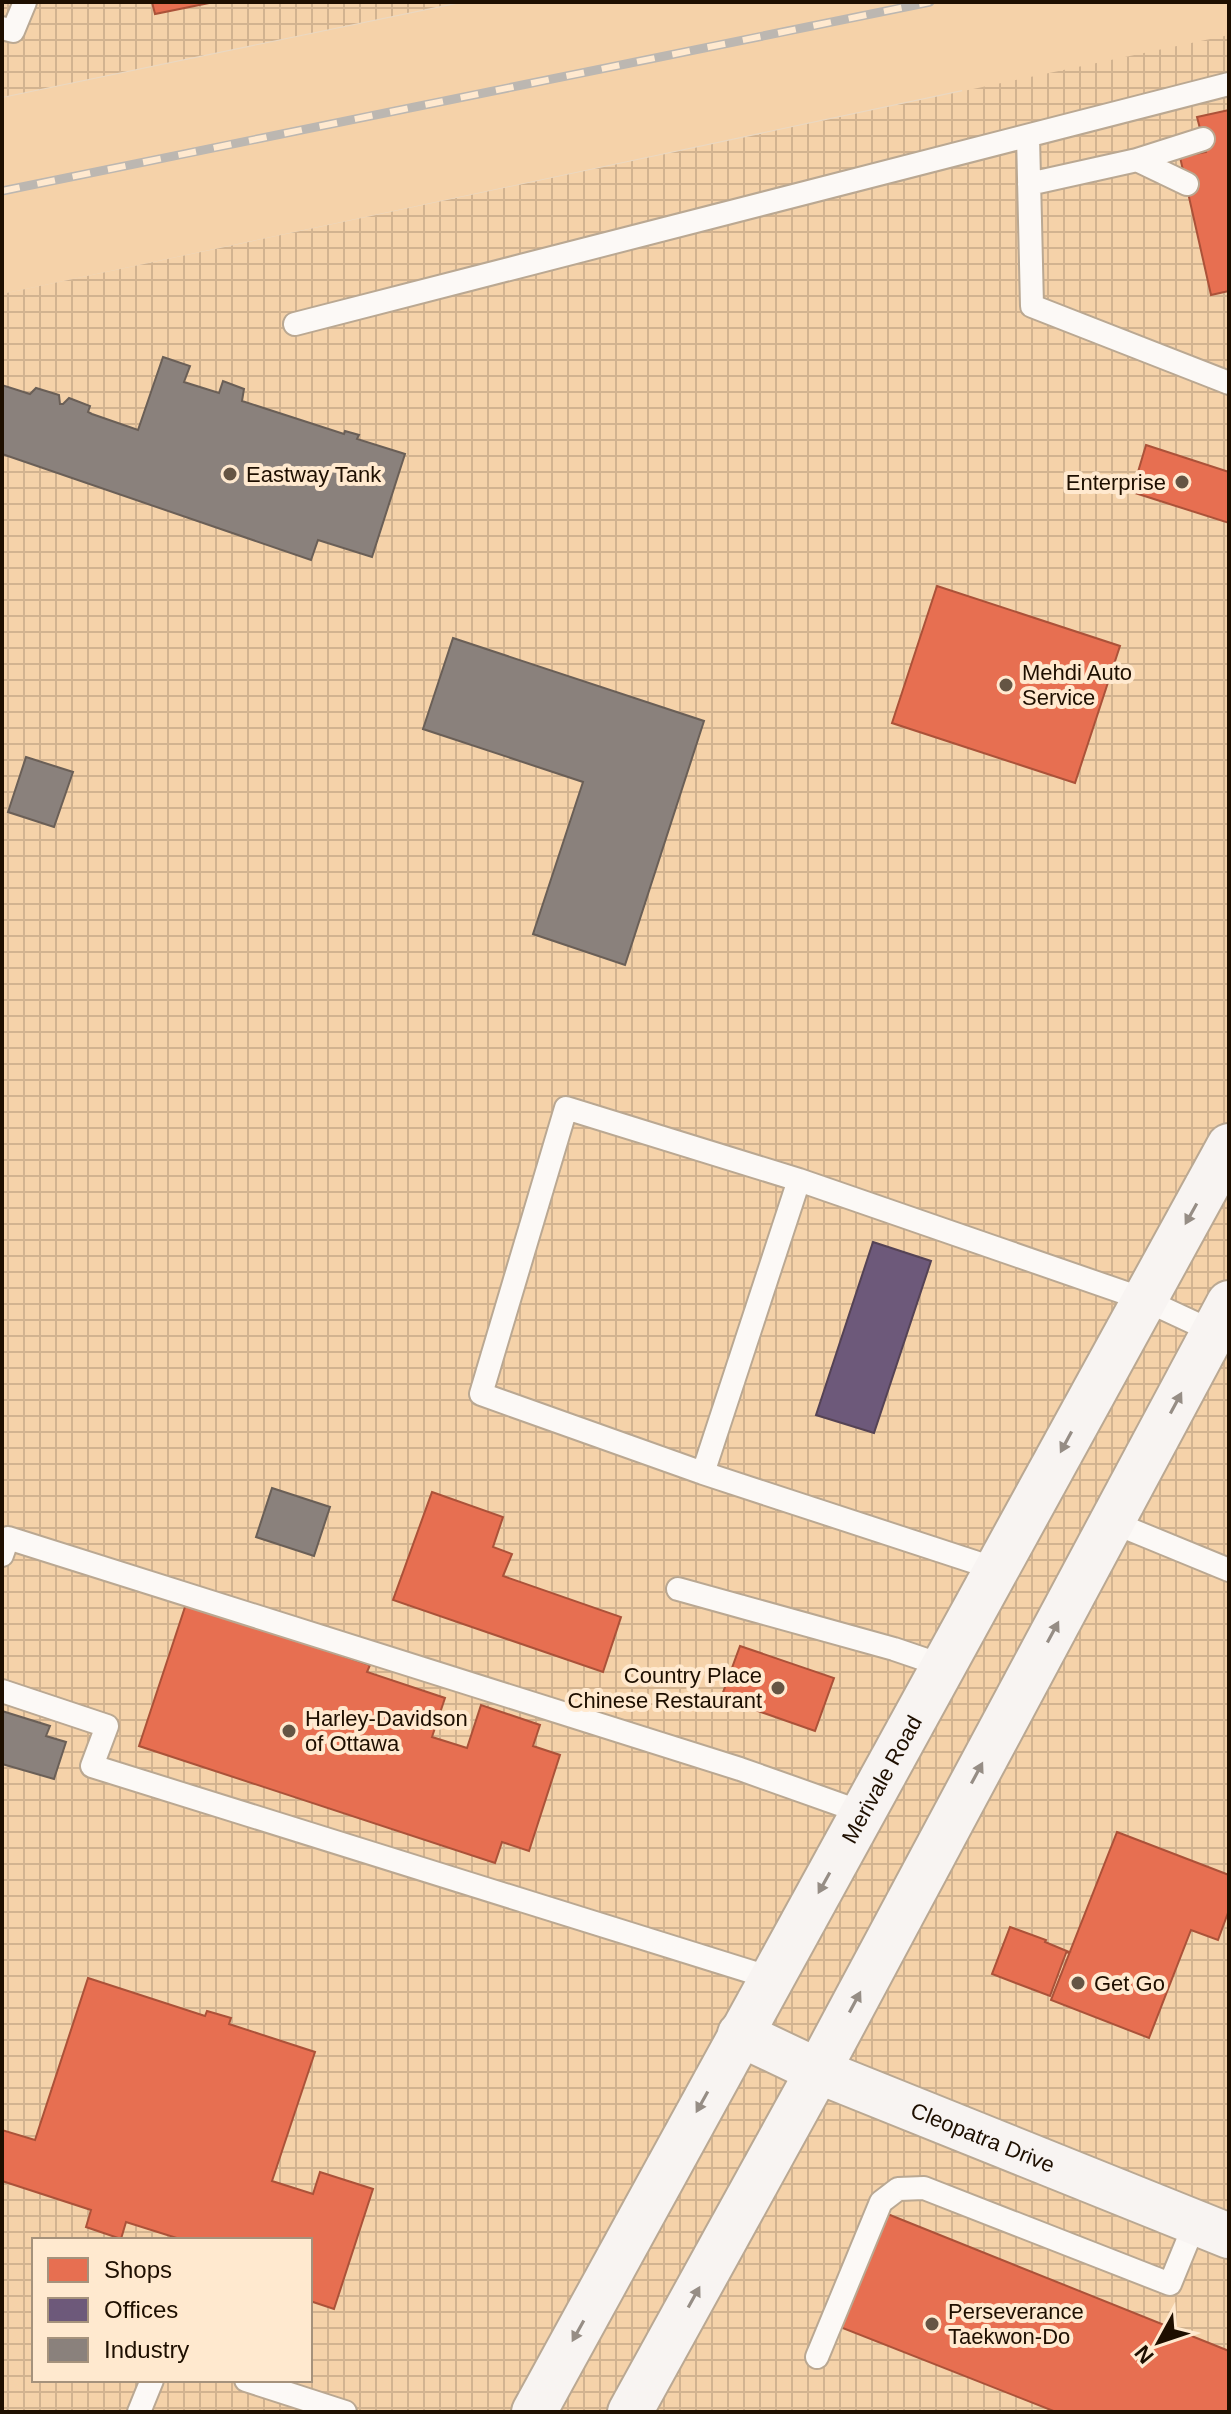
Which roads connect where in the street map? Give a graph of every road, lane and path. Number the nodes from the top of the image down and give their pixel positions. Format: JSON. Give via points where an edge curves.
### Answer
{"nodes":[{"id":1,"x":25,"y":2,"type":"edge"},
{"id":2,"x":2,"y":28,"type":"edge"},
{"id":3,"x":1229,"y":84,"type":"edge"},
{"id":4,"x":1028,"y":136,"type":"junction"},
{"id":5,"x":1203,"y":139,"type":"dead end"},
{"id":6,"x":1137,"y":160,"type":"junction"},
{"id":7,"x":1029,"y":184,"type":"junction"},
{"id":8,"x":1187,"y":184,"type":"dead end"},
{"id":9,"x":295,"y":324,"type":"dead end"},
{"id":10,"x":1229,"y":383,"type":"edge"},
{"id":11,"x":1229,"y":1146,"type":"edge"},
{"id":12,"x":799,"y":1180,"type":"junction"},
{"id":13,"x":1143,"y":1299,"type":"junction"},
{"id":14,"x":1221,"y":1318,"type":"edge"},
{"id":15,"x":703,"y":1473,"type":"junction"},
{"id":16,"x":1112,"y":1522,"type":"junction"},
{"id":17,"x":2,"y":1555,"type":"edge"},
{"id":18,"x":996,"y":1569,"type":"junction"},
{"id":19,"x":1229,"y":1570,"type":"edge"},
{"id":20,"x":678,"y":1589,"type":"dead end"},
{"id":21,"x":944,"y":1666,"type":"junction"},
{"id":22,"x":2,"y":1691,"type":"edge"},
{"id":23,"x":864,"y":1813,"type":"junction"},
{"id":24,"x":771,"y":1978,"type":"junction"},
{"id":25,"x":740,"y":2034,"type":"junction"},
{"id":26,"x":818,"y":2071,"type":"junction"},
{"id":27,"x":1212,"y":2230,"type":"edge"},
{"id":28,"x":817,"y":2357,"type":"dead end"},
{"id":29,"x":151,"y":2382,"type":"edge"},
{"id":30,"x":252,"y":2382,"type":"edge"},
{"id":31,"x":139,"y":2412,"type":"edge"},
{"id":32,"x":345,"y":2412,"type":"edge"},
{"id":33,"x":534,"y":2412,"type":"edge"},
{"id":34,"x":630,"y":2412,"type":"edge"}],
"edges":[{"from":1,"to":2,"type":"lane","via":[[13,31]]},
{"from":3,"to":4,"type":"lane"},
{"from":4,"to":7,"type":"lane"},
{"from":4,"to":9,"type":"lane"},
{"from":5,"to":6,"type":"lane"},
{"from":6,"to":7,"type":"lane"},
{"from":6,"to":8,"type":"lane"},
{"from":7,"to":10,"type":"lane","via":[[1032,306]]},
{"from":11,"to":13,"type":"main road","name":"Merivale Road","one_way":true},
{"from":12,"to":13,"type":"lane"},
{"from":12,"to":15,"type":"lane"},
{"from":12,"to":15,"type":"lane","via":[[566,1108],[481,1394]]},
{"from":13,"to":14,"type":"lane"},
{"from":13,"to":18,"type":"main road","name":"Merivale Road","one_way":true},
{"from":16,"to":14,"type":"main road","one_way":true},
{"from":15,"to":18,"type":"lane"},
{"from":16,"to":19,"type":"lane"},
{"from":26,"to":16,"type":"main road","one_way":true},
{"from":17,"to":23,"type":"lane","via":[[8,1538]]},
{"from":18,"to":21,"type":"main road","name":"Merivale Road"},
{"from":20,"to":21,"type":"lane"},
{"from":21,"to":23,"type":"main road","name":"Merivale Road"},
{"from":22,"to":24,"type":"lane","via":[[107,1726],[92,1766]]},
{"from":23,"to":24,"type":"main road","name":"Merivale Road","one_way":true},
{"from":24,"to":25,"type":"main road","name":"Merivale Road"},
{"from":25,"to":26,"type":"main road","name":"Cleopatra Drive"},
{"from":25,"to":33,"type":"main road","name":"Merivale Road","one_way":true},
{"from":26,"to":27,"type":"main road","name":"Cleopatra Drive"},
{"from":34,"to":26,"type":"main road","one_way":true},
{"from":27,"to":28,"type":"lane","via":[[1170,2284],[924,2188],[898,2189],[881,2202]]},
{"from":29,"to":31,"type":"lane"},
{"from":30,"to":32,"type":"lane"}]}
